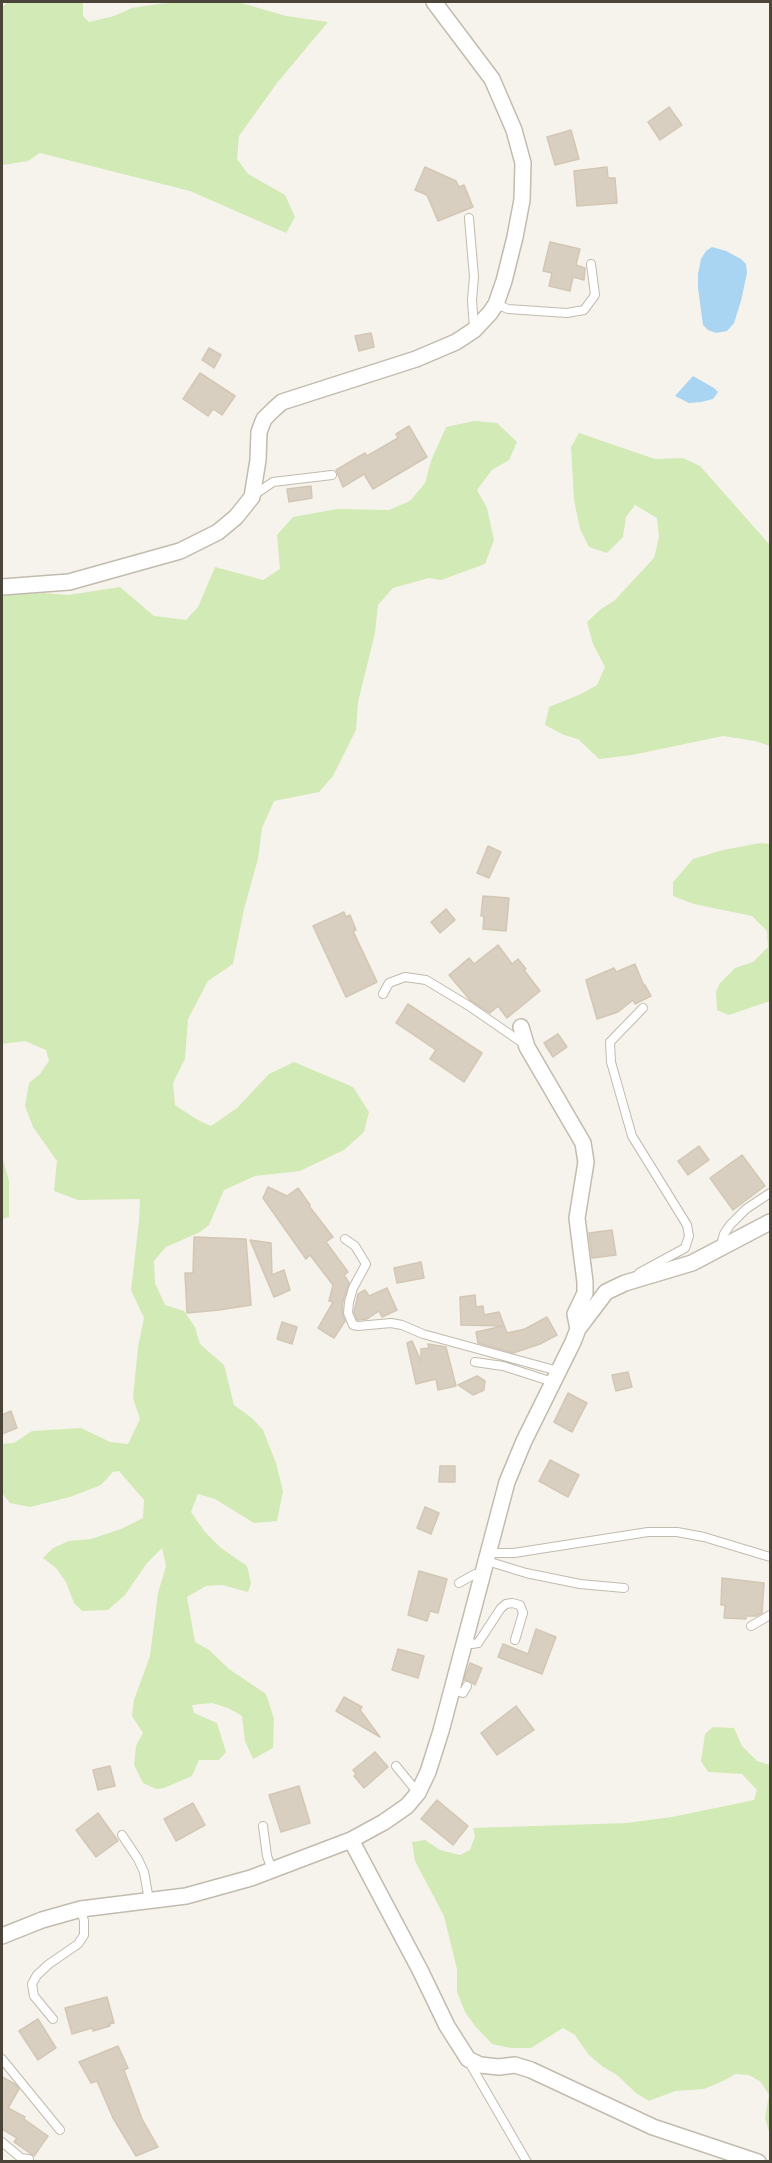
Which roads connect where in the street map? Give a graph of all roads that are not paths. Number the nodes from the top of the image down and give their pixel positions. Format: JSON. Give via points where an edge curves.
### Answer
{"nodes":[{"id":1,"x":434,"y":2,"type":"edge"},
{"id":2,"x":468,"y":218,"type":"dead end"},
{"id":3,"x":591,"y":264,"type":"dead end"},
{"id":4,"x":496,"y":304,"type":"junction"},
{"id":5,"x":474,"y":330,"type":"junction"},
{"id":6,"x":332,"y":475,"type":"dead end"},
{"id":7,"x":252,"y":497,"type":"junction"},
{"id":8,"x":2,"y":588,"type":"edge"},
{"id":9,"x":383,"y":993,"type":"dead end"},
{"id":10,"x":643,"y":1008,"type":"dead end"},
{"id":11,"x":522,"y":1027,"type":"dead end"},
{"id":12,"x":527,"y":1047,"type":"junction"},
{"id":13,"x":771,"y":1194,"type":"edge"},
{"id":14,"x":771,"y":1222,"type":"edge"},
{"id":15,"x":345,"y":1239,"type":"dead end"},
{"id":16,"x":720,"y":1249,"type":"junction"},
{"id":17,"x":625,"y":1283,"type":"junction"},
{"id":18,"x":578,"y":1329,"type":"junction"},
{"id":19,"x":475,"y":1362,"type":"dead end"},
{"id":20,"x":556,"y":1377,"type":"junction"},
{"id":21,"x":771,"y":1557,"type":"edge"},
{"id":22,"x":487,"y":1563,"type":"junction"},
{"id":23,"x":459,"y":1583,"type":"dead end"},
{"id":24,"x":624,"y":1588,"type":"dead end"},
{"id":25,"x":771,"y":1615,"type":"edge"},
{"id":26,"x":751,"y":1626,"type":"dead end"},
{"id":27,"x":515,"y":1640,"type":"dead end"},
{"id":28,"x":465,"y":1642,"type":"junction"},
{"id":29,"x":467,"y":1686,"type":"dead end"},
{"id":30,"x":452,"y":1690,"type":"junction"},
{"id":31,"x":396,"y":1767,"type":"dead end"},
{"id":32,"x":418,"y":1793,"type":"junction"},
{"id":33,"x":263,"y":1826,"type":"dead end"},
{"id":34,"x":122,"y":1835,"type":"dead end"},
{"id":35,"x":351,"y":1840,"type":"junction"},
{"id":36,"x":272,"y":1870,"type":"junction"},
{"id":37,"x":149,"y":1900,"type":"junction"},
{"id":38,"x":81,"y":1909,"type":"junction"},
{"id":39,"x":2,"y":1936,"type":"edge"},
{"id":40,"x":53,"y":2019,"type":"dead end"},
{"id":41,"x":2,"y":2059,"type":"edge"},
{"id":42,"x":468,"y":2059,"type":"junction"},
{"id":43,"x":60,"y":2130,"type":"dead end"},
{"id":44,"x":2,"y":2142,"type":"edge"},
{"id":45,"x":29,"y":2159,"type":"dead end"},
{"id":46,"x":527,"y":2162,"type":"edge"},
{"id":47,"x":758,"y":2162,"type":"edge"}],
"edges":[{"from":1,"to":4,"type":"street","via":[[492,79],[523,163],[522,200]]},
{"from":2,"to":5,"type":"lane"},
{"from":3,"to":4,"type":"lane","via":[[595,295],[584,310],[567,313],[508,309]]},
{"from":4,"to":5,"type":"street"},
{"from":5,"to":7,"type":"street","via":[[416,359],[282,402],[264,419],[259,432]]},
{"from":6,"to":7,"type":"lane","via":[[273,482]]},
{"from":7,"to":8,"type":"street","via":[[218,532],[180,551],[69,582]]},
{"from":9,"to":12,"type":"lane","via":[[389,983],[405,977],[426,980]]},
{"from":10,"to":17,"type":"lane","via":[[610,1042],[611,1062],[632,1136],[682,1217],[689,1236],[685,1248]]},
{"from":11,"to":12,"type":"street"},
{"from":12,"to":18,"type":"street","via":[[583,1143],[586,1162],[577,1218],[585,1293],[575,1314]]},
{"from":13,"to":16,"type":"lane","via":[[746,1209],[730,1225]]},
{"from":14,"to":16,"type":"street"},
{"from":15,"to":20,"type":"lane","via":[[355,1246],[366,1264],[349,1302],[353,1324],[391,1323]]},
{"from":16,"to":17,"type":"street","via":[[692,1263]]},
{"from":17,"to":18,"type":"street","via":[[606,1292]]},
{"from":18,"to":20,"type":"street"},
{"from":19,"to":20,"type":"lane"},
{"from":20,"to":22,"type":"street","via":[[507,1482]]},
{"from":21,"to":22,"type":"lane","via":[[677,1532],[632,1534],[514,1553]]},
{"from":22,"to":23,"type":"lane"},
{"from":22,"to":24,"type":"lane","via":[[580,1584]]},
{"from":22,"to":28,"type":"street"},
{"from":25,"to":26,"type":"lane"},
{"from":27,"to":28,"type":"lane","via":[[523,1613],[520,1605],[512,1602],[501,1608],[478,1642]]},
{"from":28,"to":30,"type":"street"},
{"from":29,"to":30,"type":"lane","via":[[463,1693]]},
{"from":30,"to":32,"type":"street"},
{"from":31,"to":32,"type":"lane"},
{"from":32,"to":35,"type":"street","via":[[384,1822]]},
{"from":33,"to":36,"type":"lane"},
{"from":34,"to":37,"type":"lane","via":[[144,1872]]},
{"from":35,"to":36,"type":"street"},
{"from":35,"to":42,"type":"street"},
{"from":36,"to":37,"type":"street","via":[[186,1896]]},
{"from":37,"to":38,"type":"street"},
{"from":38,"to":39,"type":"street"},
{"from":38,"to":40,"type":"lane","via":[[84,1935],[32,1984],[33,1996]]},
{"from":41,"to":43,"type":"lane"},
{"from":42,"to":46,"type":"lane"},
{"from":42,"to":47,"type":"street","via":[[480,2065],[515,2065],[531,2070],[653,2127]]},
{"from":44,"to":45,"type":"lane","via":[[21,2158]]}]}
